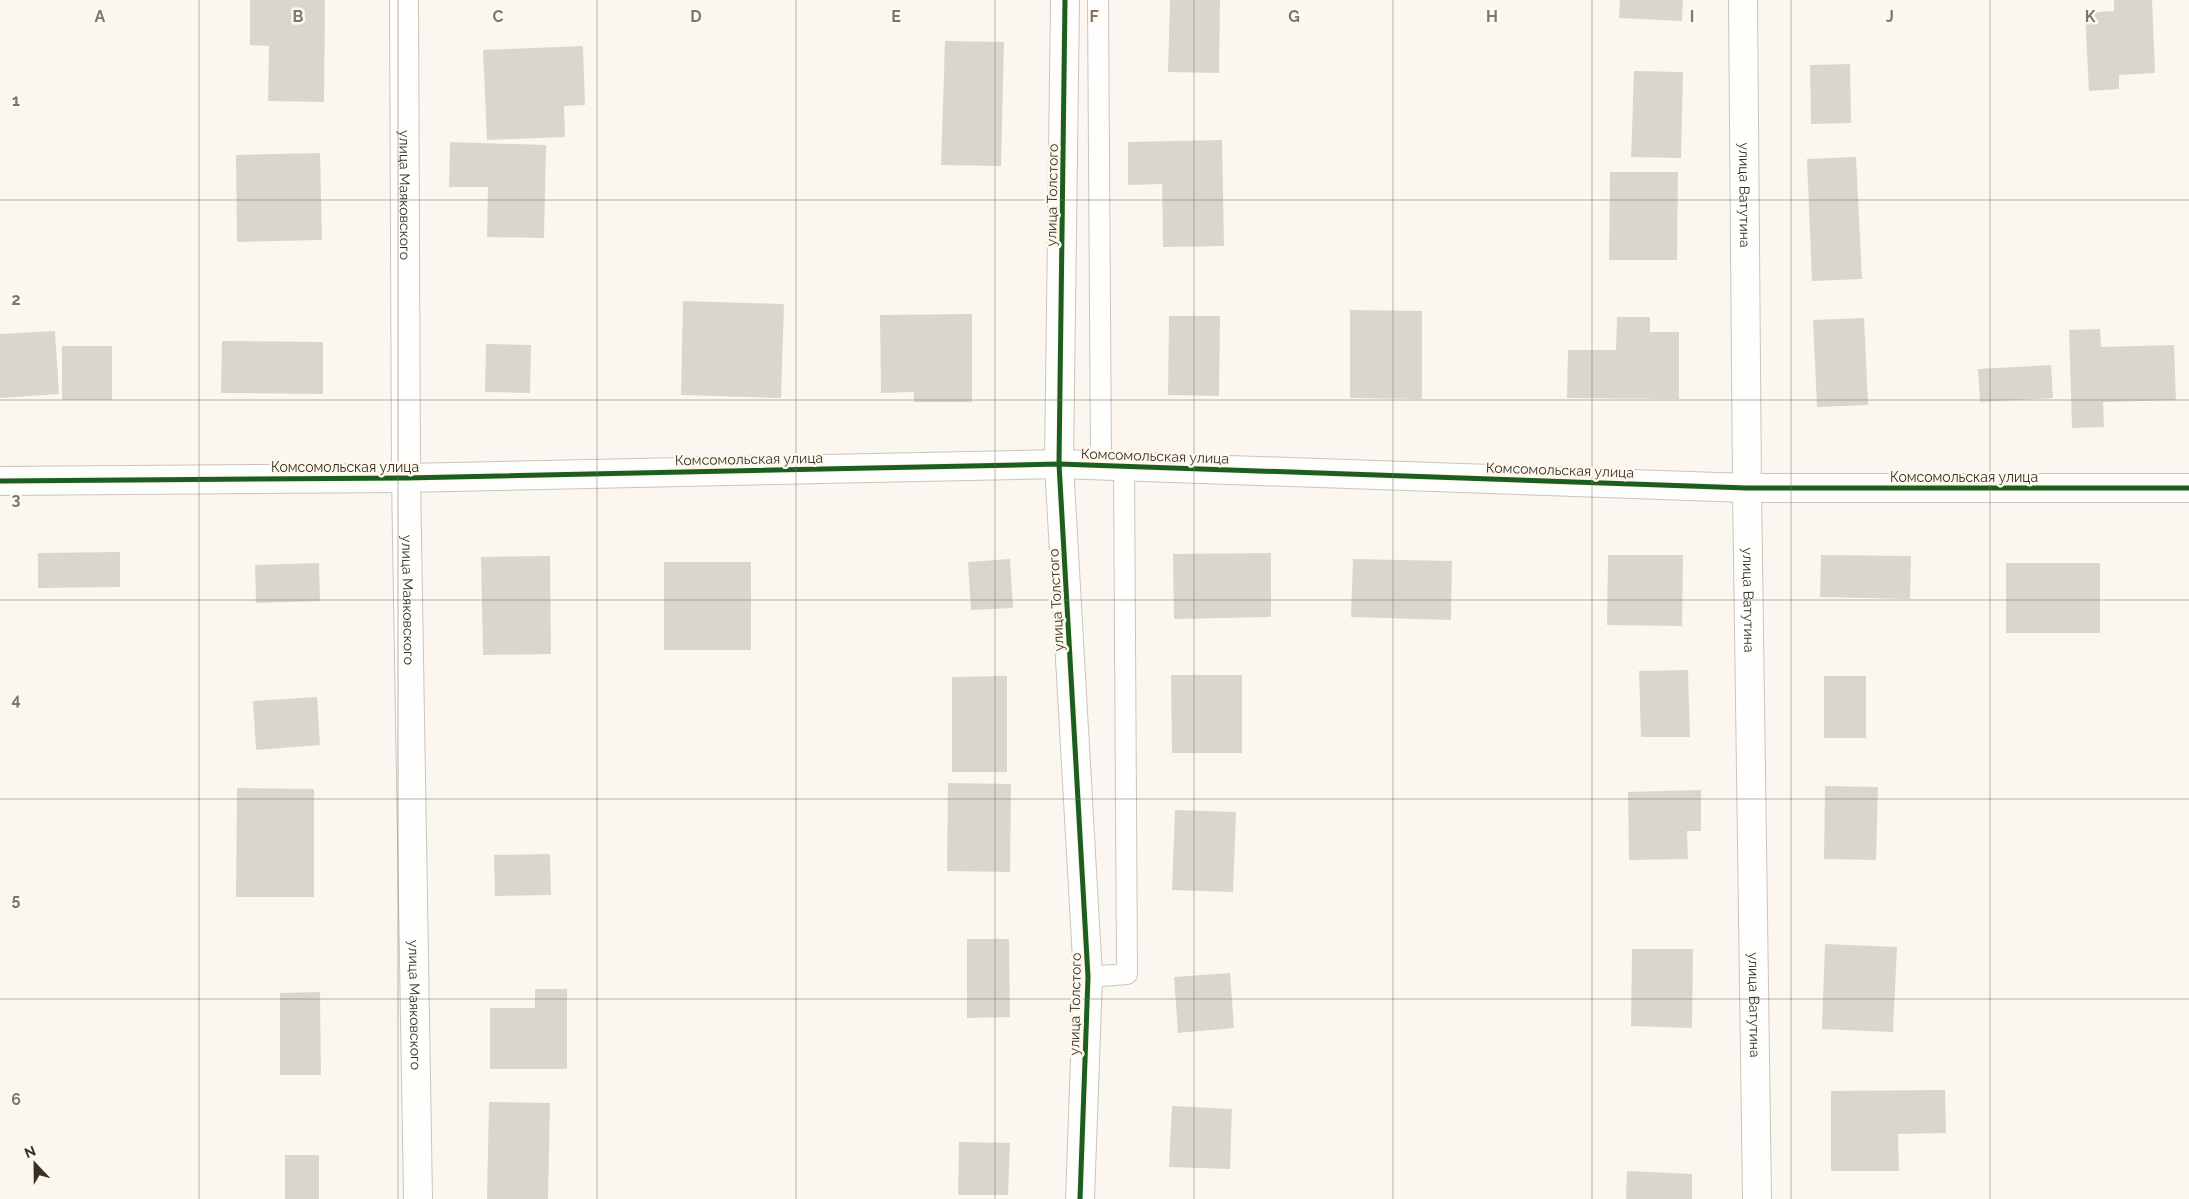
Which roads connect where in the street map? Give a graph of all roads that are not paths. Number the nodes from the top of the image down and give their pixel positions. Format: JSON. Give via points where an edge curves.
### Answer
{"nodes":[{"id":1,"x":404,"y":0,"type":"edge"},
{"id":2,"x":1065,"y":0,"type":"edge"},
{"id":3,"x":1098,"y":0,"type":"edge"},
{"id":4,"x":1743,"y":0,"type":"edge"},
{"id":5,"x":1059,"y":464,"type":"junction"},
{"id":6,"x":1113,"y":466,"type":"junction"},
{"id":7,"x":406,"y":478,"type":"junction"},
{"id":8,"x":0,"y":481,"type":"edge"},
{"id":9,"x":1747,"y":488,"type":"junction"},
{"id":10,"x":2189,"y":488,"type":"edge"},
{"id":11,"x":1088,"y":977,"type":"junction"},
{"id":12,"x":418,"y":1199,"type":"edge"},
{"id":13,"x":1080,"y":1199,"type":"edge"},
{"id":14,"x":1757,"y":1199,"type":"edge"}],
"edges":[{"from":1,"to":7,"type":"street","name":"улица Маяковского"},
{"from":2,"to":5,"type":"street","name":"улица Толстого"},
{"from":3,"to":6,"type":"lane"},
{"from":4,"to":9,"type":"street","name":"улица Ватутина"},
{"from":5,"to":6,"type":"street","name":"Комсомольская улица"},
{"from":5,"to":7,"type":"street","name":"Комсомольская улица"},
{"from":5,"to":11,"type":"street","name":"улица Толстого"},
{"from":6,"to":9,"type":"street","name":"Комсомольская улица"},
{"from":6,"to":11,"type":"lane","via":[[1127,974]]},
{"from":7,"to":8,"type":"street","name":"Комсомольская улица"},
{"from":7,"to":12,"type":"street","name":"улица Маяковского"},
{"from":9,"to":10,"type":"street","name":"Комсомольская улица"},
{"from":9,"to":14,"type":"street","name":"улица Ватутина"},
{"from":11,"to":13,"type":"street","name":"улица Толстого"}]}
